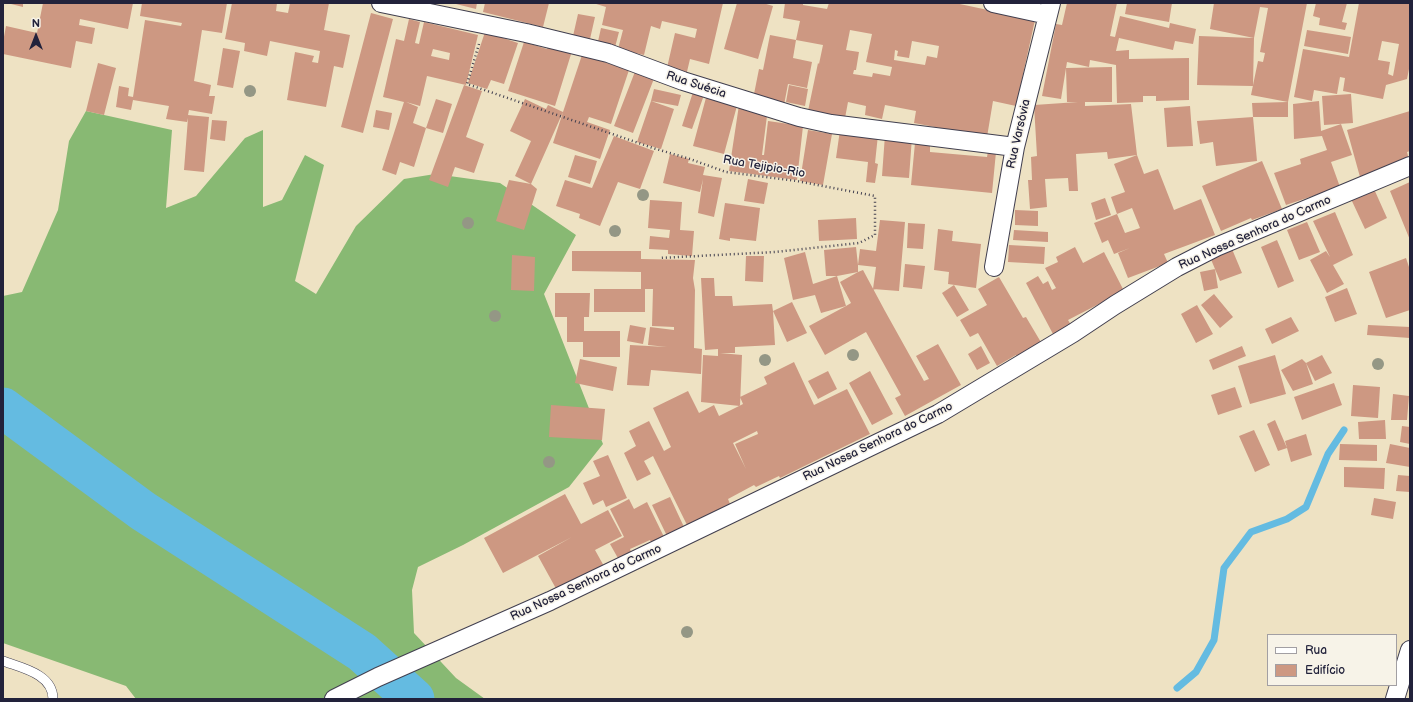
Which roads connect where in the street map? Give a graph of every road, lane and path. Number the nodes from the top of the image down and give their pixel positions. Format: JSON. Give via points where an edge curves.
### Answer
{"nodes":[{"id":1,"x":381,"y":3,"type":"edge"},
{"id":2,"x":993,"y":3,"type":"edge"},
{"id":3,"x":1050,"y":9,"type":"edge"},
{"id":4,"x":484,"y":25,"type":"junction"},
{"id":5,"x":1015,"y":148,"type":"junction"},
{"id":6,"x":1410,"y":166,"type":"edge"},
{"id":7,"x":658,"y":258,"type":"dead end"},
{"id":8,"x":994,"y":267,"type":"dead end"},
{"id":9,"x":1410,"y":650,"type":"edge"},
{"id":10,"x":3,"y":661,"type":"edge"},
{"id":11,"x":52,"y":699,"type":"edge"},
{"id":12,"x":334,"y":699,"type":"edge"},
{"id":13,"x":1395,"y":699,"type":"edge"}],
"edges":[{"from":1,"to":4,"type":"street","name":"Rua Suécia"},
{"from":2,"to":3,"type":"street"},
{"from":3,"to":5,"type":"street","name":"Rua Varsóvia"},
{"from":4,"to":5,"type":"street","name":"Rua Suécia","via":[[608,53],[683,82],[799,117],[831,124]]},
{"from":4,"to":7,"type":"path","name":"Rua Tejipio-Rio","via":[[467,84],[726,172],[875,196],[875,235],[859,242],[774,252]]},
{"from":5,"to":8,"type":"street","name":"Rua Varsóvia"},
{"from":6,"to":12,"type":"street","name":"Rua Nossa Senhora do Carmo","via":[[1177,267],[1074,333],[938,414],[550,601]]},
{"from":9,"to":13,"type":"street"},
{"from":10,"to":11,"type":"lane","via":[[40,675],[53,694]]}]}
